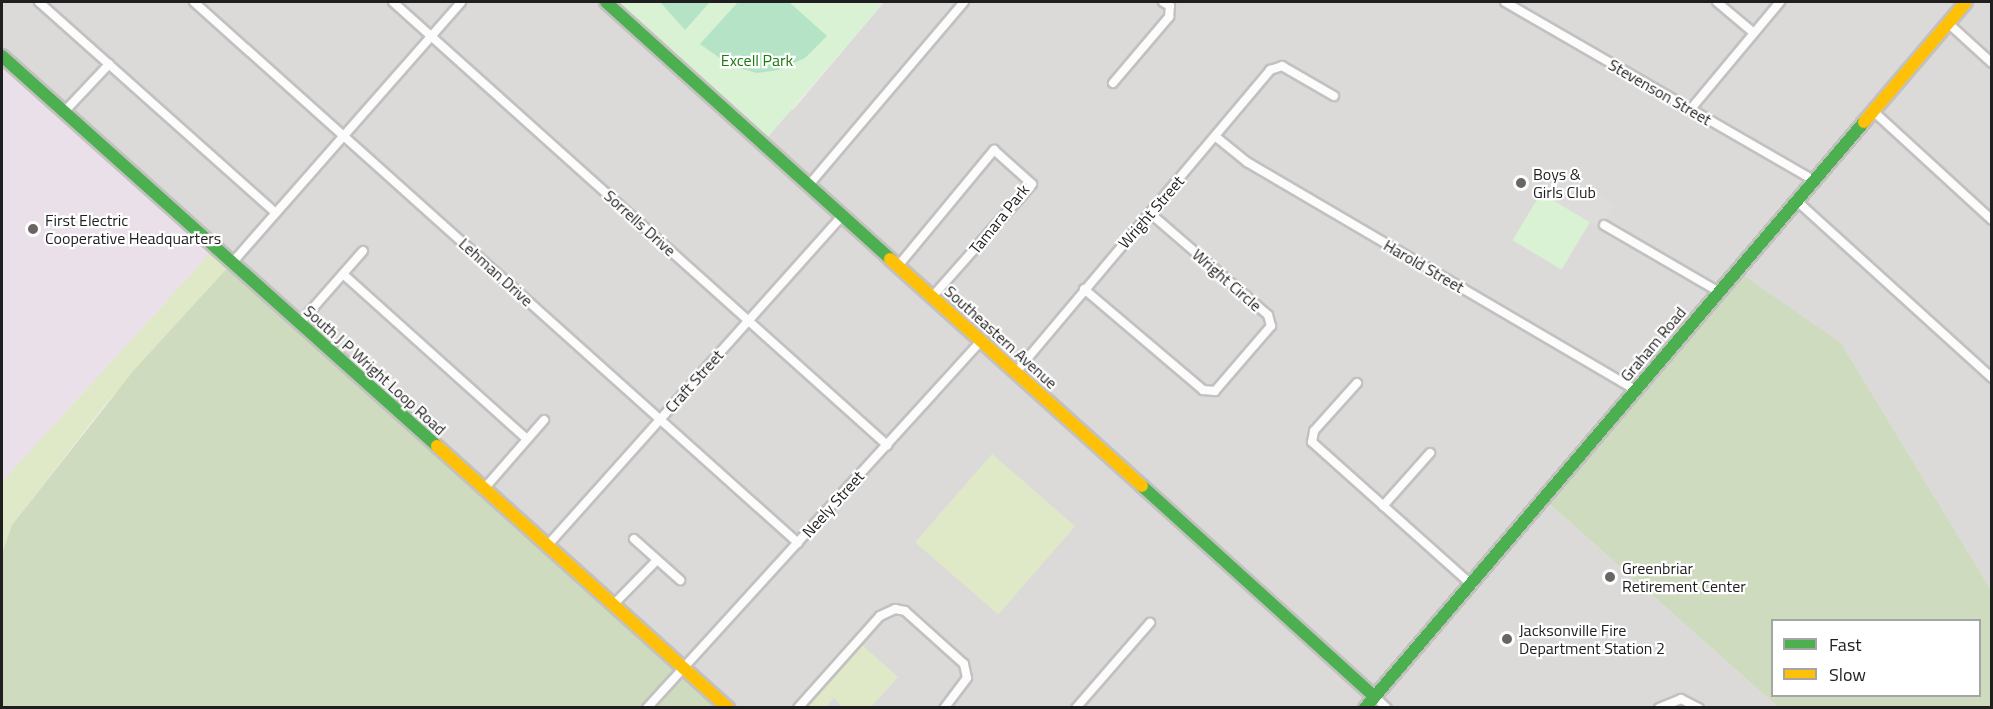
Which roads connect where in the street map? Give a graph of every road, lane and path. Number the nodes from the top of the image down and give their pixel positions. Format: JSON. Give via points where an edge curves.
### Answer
{"nodes":[{"id":1,"x":39,"y":2,"type":"edge"},
{"id":2,"x":194,"y":2,"type":"edge"},
{"id":3,"x":393,"y":2,"type":"edge"},
{"id":4,"x":461,"y":2,"type":"edge"},
{"id":5,"x":606,"y":2,"type":"edge"},
{"id":6,"x":964,"y":2,"type":"edge"},
{"id":7,"x":1163,"y":2,"type":"edge"},
{"id":8,"x":1505,"y":2,"type":"edge"},
{"id":9,"x":1717,"y":2,"type":"edge"},
{"id":10,"x":1780,"y":2,"type":"edge"},
{"id":11,"x":1966,"y":2,"type":"edge"},
{"id":12,"x":1948,"y":23,"type":"junction"},
{"id":13,"x":1754,"y":33,"type":"junction"},
{"id":14,"x":431,"y":36,"type":"junction"},
{"id":15,"x":2,"y":56,"type":"edge"},
{"id":16,"x":1992,"y":63,"type":"edge"},
{"id":17,"x":109,"y":64,"type":"junction"},
{"id":18,"x":1113,"y":82,"type":"dead end"},
{"id":19,"x":1334,"y":96,"type":"dead end"},
{"id":20,"x":1690,"y":110,"type":"junction"},
{"id":21,"x":1873,"y":111,"type":"junction"},
{"id":22,"x":64,"y":112,"type":"junction"},
{"id":23,"x":344,"y":136,"type":"junction"},
{"id":24,"x":1216,"y":137,"type":"junction"},
{"id":25,"x":1815,"y":181,"type":"junction"},
{"id":26,"x":808,"y":186,"type":"junction"},
{"id":27,"x":1798,"y":202,"type":"junction"},
{"id":28,"x":276,"y":213,"type":"junction"},
{"id":29,"x":1150,"y":213,"type":"junction"},
{"id":30,"x":842,"y":216,"type":"junction"},
{"id":31,"x":1992,"y":220,"type":"edge"},
{"id":32,"x":1604,"y":225,"type":"dead end"},
{"id":33,"x":363,"y":251,"type":"dead end"},
{"id":34,"x":232,"y":263,"type":"junction"},
{"id":35,"x":898,"y":266,"type":"junction"},
{"id":36,"x":343,"y":274,"type":"junction"},
{"id":37,"x":1084,"y":289,"type":"junction"},
{"id":38,"x":1719,"y":292,"type":"junction"},
{"id":39,"x":932,"y":297,"type":"junction"},
{"id":40,"x":748,"y":320,"type":"junction"},
{"id":41,"x":299,"y":324,"type":"junction"},
{"id":42,"x":981,"y":341,"type":"junction"},
{"id":43,"x":1016,"y":372,"type":"junction"},
{"id":44,"x":1992,"y":378,"type":"edge"},
{"id":45,"x":1357,"y":383,"type":"dead end"},
{"id":46,"x":1636,"y":390,"type":"junction"},
{"id":47,"x":660,"y":419,"type":"junction"},
{"id":48,"x":544,"y":420,"type":"dead end"},
{"id":49,"x":527,"y":440,"type":"junction"},
{"id":50,"x":887,"y":445,"type":"junction"},
{"id":51,"x":1430,"y":453,"type":"dead end"},
{"id":52,"x":483,"y":490,"type":"junction"},
{"id":53,"x":1383,"y":506,"type":"junction"},
{"id":54,"x":634,"y":539,"type":"dead end"},
{"id":55,"x":798,"y":543,"type":"junction"},
{"id":56,"x":546,"y":546,"type":"junction"},
{"id":57,"x":657,"y":560,"type":"junction"},
{"id":58,"x":680,"y":580,"type":"dead end"},
{"id":59,"x":1472,"y":585,"type":"junction"},
{"id":60,"x":613,"y":605,"type":"junction"},
{"id":61,"x":1150,"y":623,"type":"dead end"},
{"id":62,"x":684,"y":668,"type":"junction"},
{"id":63,"x":1375,"y":697,"type":"junction"},
{"id":64,"x":647,"y":708,"type":"edge"},
{"id":65,"x":728,"y":708,"type":"edge"},
{"id":66,"x":798,"y":708,"type":"edge"},
{"id":67,"x":944,"y":708,"type":"edge"},
{"id":68,"x":1076,"y":708,"type":"edge"},
{"id":69,"x":1365,"y":708,"type":"edge"},
{"id":70,"x":1387,"y":708,"type":"edge"},
{"id":71,"x":1659,"y":708,"type":"edge"},
{"id":72,"x":1699,"y":708,"type":"edge"}],
"edges":[{"from":1,"to":17,"type":"street"},
{"from":2,"to":23,"type":"street","name":"Lehman Drive"},
{"from":3,"to":14,"type":"street","name":"Sorrells Drive"},
{"from":4,"to":14,"type":"street"},
{"from":5,"to":26,"type":"main road","name":"Southeastern Avenue"},
{"from":6,"to":26,"type":"street"},
{"from":7,"to":18,"type":"street","via":[[1171,11],[1166,20]]},
{"from":8,"to":20,"type":"street","name":"Stevenson Street"},
{"from":9,"to":13,"type":"street"},
{"from":10,"to":13,"type":"street"},
{"from":11,"to":12,"type":"main road","name":"Graham Road"},
{"from":12,"to":16,"type":"street"},
{"from":12,"to":21,"type":"main road","name":"Graham Road"},
{"from":13,"to":20,"type":"street"},
{"from":14,"to":23,"type":"street"},
{"from":14,"to":40,"type":"street","name":"Sorrells Drive"},
{"from":15,"to":22,"type":"main road","name":"South J P Wright Loop Road"},
{"from":17,"to":22,"type":"street"},
{"from":17,"to":28,"type":"street"},
{"from":19,"to":24,"type":"street","name":"Wright Street","via":[[1291,70],[1276,66]]},
{"from":20,"to":25,"type":"street","name":"Stevenson Street"},
{"from":21,"to":25,"type":"main road","name":"Graham Road"},
{"from":21,"to":31,"type":"street"},
{"from":22,"to":34,"type":"main road","name":"South J P Wright Loop Road"},
{"from":23,"to":28,"type":"street"},
{"from":23,"to":47,"type":"street","name":"Lehman Drive"},
{"from":24,"to":29,"type":"street","name":"Wright Street"},
{"from":24,"to":46,"type":"street","name":"Harold Street","via":[[1247,162]]},
{"from":25,"to":27,"type":"main road","name":"Graham Road"},
{"from":26,"to":30,"type":"main road","name":"Southeastern Avenue"},
{"from":27,"to":38,"type":"main road","name":"Graham Road"},
{"from":27,"to":44,"type":"street"},
{"from":28,"to":34,"type":"street"},
{"from":29,"to":37,"type":"street","name":"Wright Street"},
{"from":29,"to":37,"type":"street","name":"Wright Circle","via":[[1268,315],[1271,326],[1215,391],[1203,390]]},
{"from":30,"to":35,"type":"main road","name":"Southeastern Avenue"},
{"from":30,"to":40,"type":"street","name":"Craft Street"},
{"from":32,"to":38,"type":"street"},
{"from":33,"to":36,"type":"street"},
{"from":34,"to":41,"type":"main road","name":"South J P Wright Loop Road"},
{"from":35,"to":39,"type":"main road","name":"Southeastern Avenue"},
{"from":35,"to":39,"type":"street","name":"Tamara Park","via":[[994,150],[1032,184]]},
{"from":36,"to":41,"type":"street"},
{"from":36,"to":49,"type":"street"},
{"from":37,"to":43,"type":"street","name":"Wright Street"},
{"from":38,"to":46,"type":"main road","name":"Graham Road"},
{"from":39,"to":42,"type":"main road","name":"Southeastern Avenue"},
{"from":40,"to":47,"type":"street","name":"Craft Street"},
{"from":40,"to":50,"type":"street","name":"Sorrells Drive"},
{"from":41,"to":52,"type":"main road","name":"South J P Wright Loop Road"},
{"from":42,"to":43,"type":"main road","name":"Southeastern Avenue"},
{"from":42,"to":50,"type":"street","name":"Neely Street"},
{"from":43,"to":63,"type":"main road","name":"Southeastern Avenue"},
{"from":45,"to":53,"type":"street","via":[[1314,431],[1312,442]]},
{"from":46,"to":59,"type":"main road","name":"Graham Road"},
{"from":47,"to":55,"type":"street","name":"Lehman Drive"},
{"from":47,"to":56,"type":"street","name":"Craft Street"},
{"from":48,"to":49,"type":"street"},
{"from":49,"to":52,"type":"street"},
{"from":50,"to":55,"type":"street","name":"Neely Street"},
{"from":51,"to":53,"type":"street"},
{"from":52,"to":56,"type":"main road","name":"South J P Wright Loop Road"},
{"from":53,"to":59,"type":"street"},
{"from":54,"to":57,"type":"street"},
{"from":55,"to":62,"type":"street","name":"Neely Street"},
{"from":56,"to":60,"type":"main road","name":"South J P Wright Loop Road"},
{"from":57,"to":58,"type":"street"},
{"from":57,"to":60,"type":"street"},
{"from":59,"to":63,"type":"main road","name":"Graham Road"},
{"from":60,"to":62,"type":"main road","name":"South J P Wright Loop Road"},
{"from":61,"to":68,"type":"street"},
{"from":62,"to":64,"type":"street","name":"Neely Street"},
{"from":62,"to":65,"type":"main road","name":"South J P Wright Loop Road"},
{"from":63,"to":69,"type":"main road","name":"Graham Road"},
{"from":63,"to":70,"type":"street"},
{"from":66,"to":67,"type":"street","via":[[880,616],[895,609],[905,611],[964,664],[967,678]]},
{"from":71,"to":72,"type":"street","via":[[1681,699]]}]}
